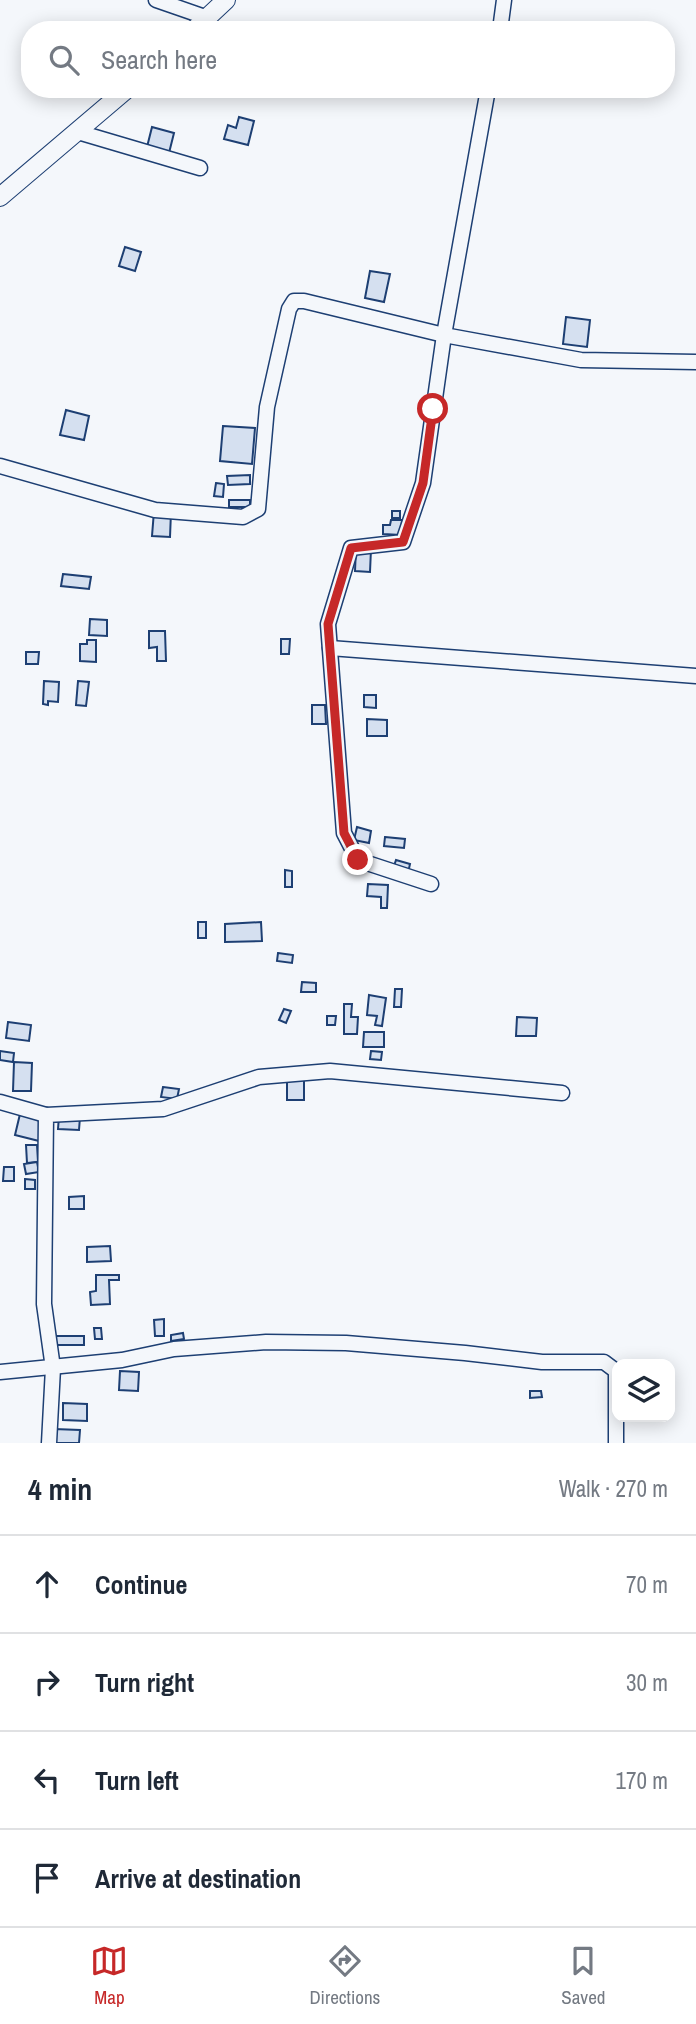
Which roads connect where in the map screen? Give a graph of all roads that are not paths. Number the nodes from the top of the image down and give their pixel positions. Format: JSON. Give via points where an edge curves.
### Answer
{"nodes":[{"id":1,"x":156,"y":0,"type":"edge"},
{"id":2,"x":226,"y":0,"type":"edge"},
{"id":3,"x":504,"y":0,"type":"edge"},
{"id":4,"x":195,"y":21,"type":"edge"},
{"id":5,"x":204,"y":21,"type":"edge"},
{"id":6,"x":500,"y":21,"type":"edge"},
{"id":7,"x":117,"y":98,"type":"edge"},
{"id":8,"x":486,"y":98,"type":"edge"},
{"id":9,"x":78,"y":132,"type":"junction"},
{"id":10,"x":200,"y":167,"type":"dead end"},
{"id":11,"x":0,"y":197,"type":"edge"},
{"id":12,"x":444,"y":335,"type":"junction"},
{"id":13,"x":696,"y":362,"type":"edge"},
{"id":14,"x":0,"y":466,"type":"edge"},
{"id":15,"x":330,"y":648,"type":"junction"},
{"id":16,"x":696,"y":676,"type":"edge"},
{"id":17,"x":431,"y":884,"type":"dead end"},
{"id":18,"x":562,"y":1093,"type":"dead end"},
{"id":19,"x":0,"y":1102,"type":"edge"},
{"id":20,"x":46,"y":1115,"type":"junction"},
{"id":21,"x":53,"y":1368,"type":"junction"},
{"id":22,"x":0,"y":1372,"type":"edge"},
{"id":23,"x":49,"y":1443,"type":"edge"},
{"id":24,"x":616,"y":1443,"type":"edge"}],
"edges":[{"from":1,"to":4,"type":"street"},
{"from":2,"to":5,"type":"main road"},
{"from":3,"to":6,"type":"street"},
{"from":7,"to":9,"type":"main road"},
{"from":8,"to":12,"type":"street"},
{"from":9,"to":10,"type":"street"},
{"from":9,"to":11,"type":"main road"},
{"from":12,"to":13,"type":"street","via":[[581,360]]},
{"from":12,"to":14,"type":"street","via":[[294,300],[267,407],[257,509],[243,517],[155,510]]},
{"from":12,"to":15,"type":"street","via":[[423,483],[403,542],[351,548],[328,624]]},
{"from":15,"to":16,"type":"street"},
{"from":15,"to":17,"type":"street","via":[[344,833],[358,860]]},
{"from":18,"to":20,"type":"street","via":[[330,1071],[259,1077],[163,1109]]},
{"from":19,"to":20,"type":"street"},
{"from":20,"to":21,"type":"street","via":[[44,1304]]},
{"from":21,"to":22,"type":"street"},
{"from":21,"to":23,"type":"street"},
{"from":21,"to":24,"type":"street","via":[[174,1349],[266,1342],[346,1343],[542,1362],[604,1362],[616,1371]]}]}
